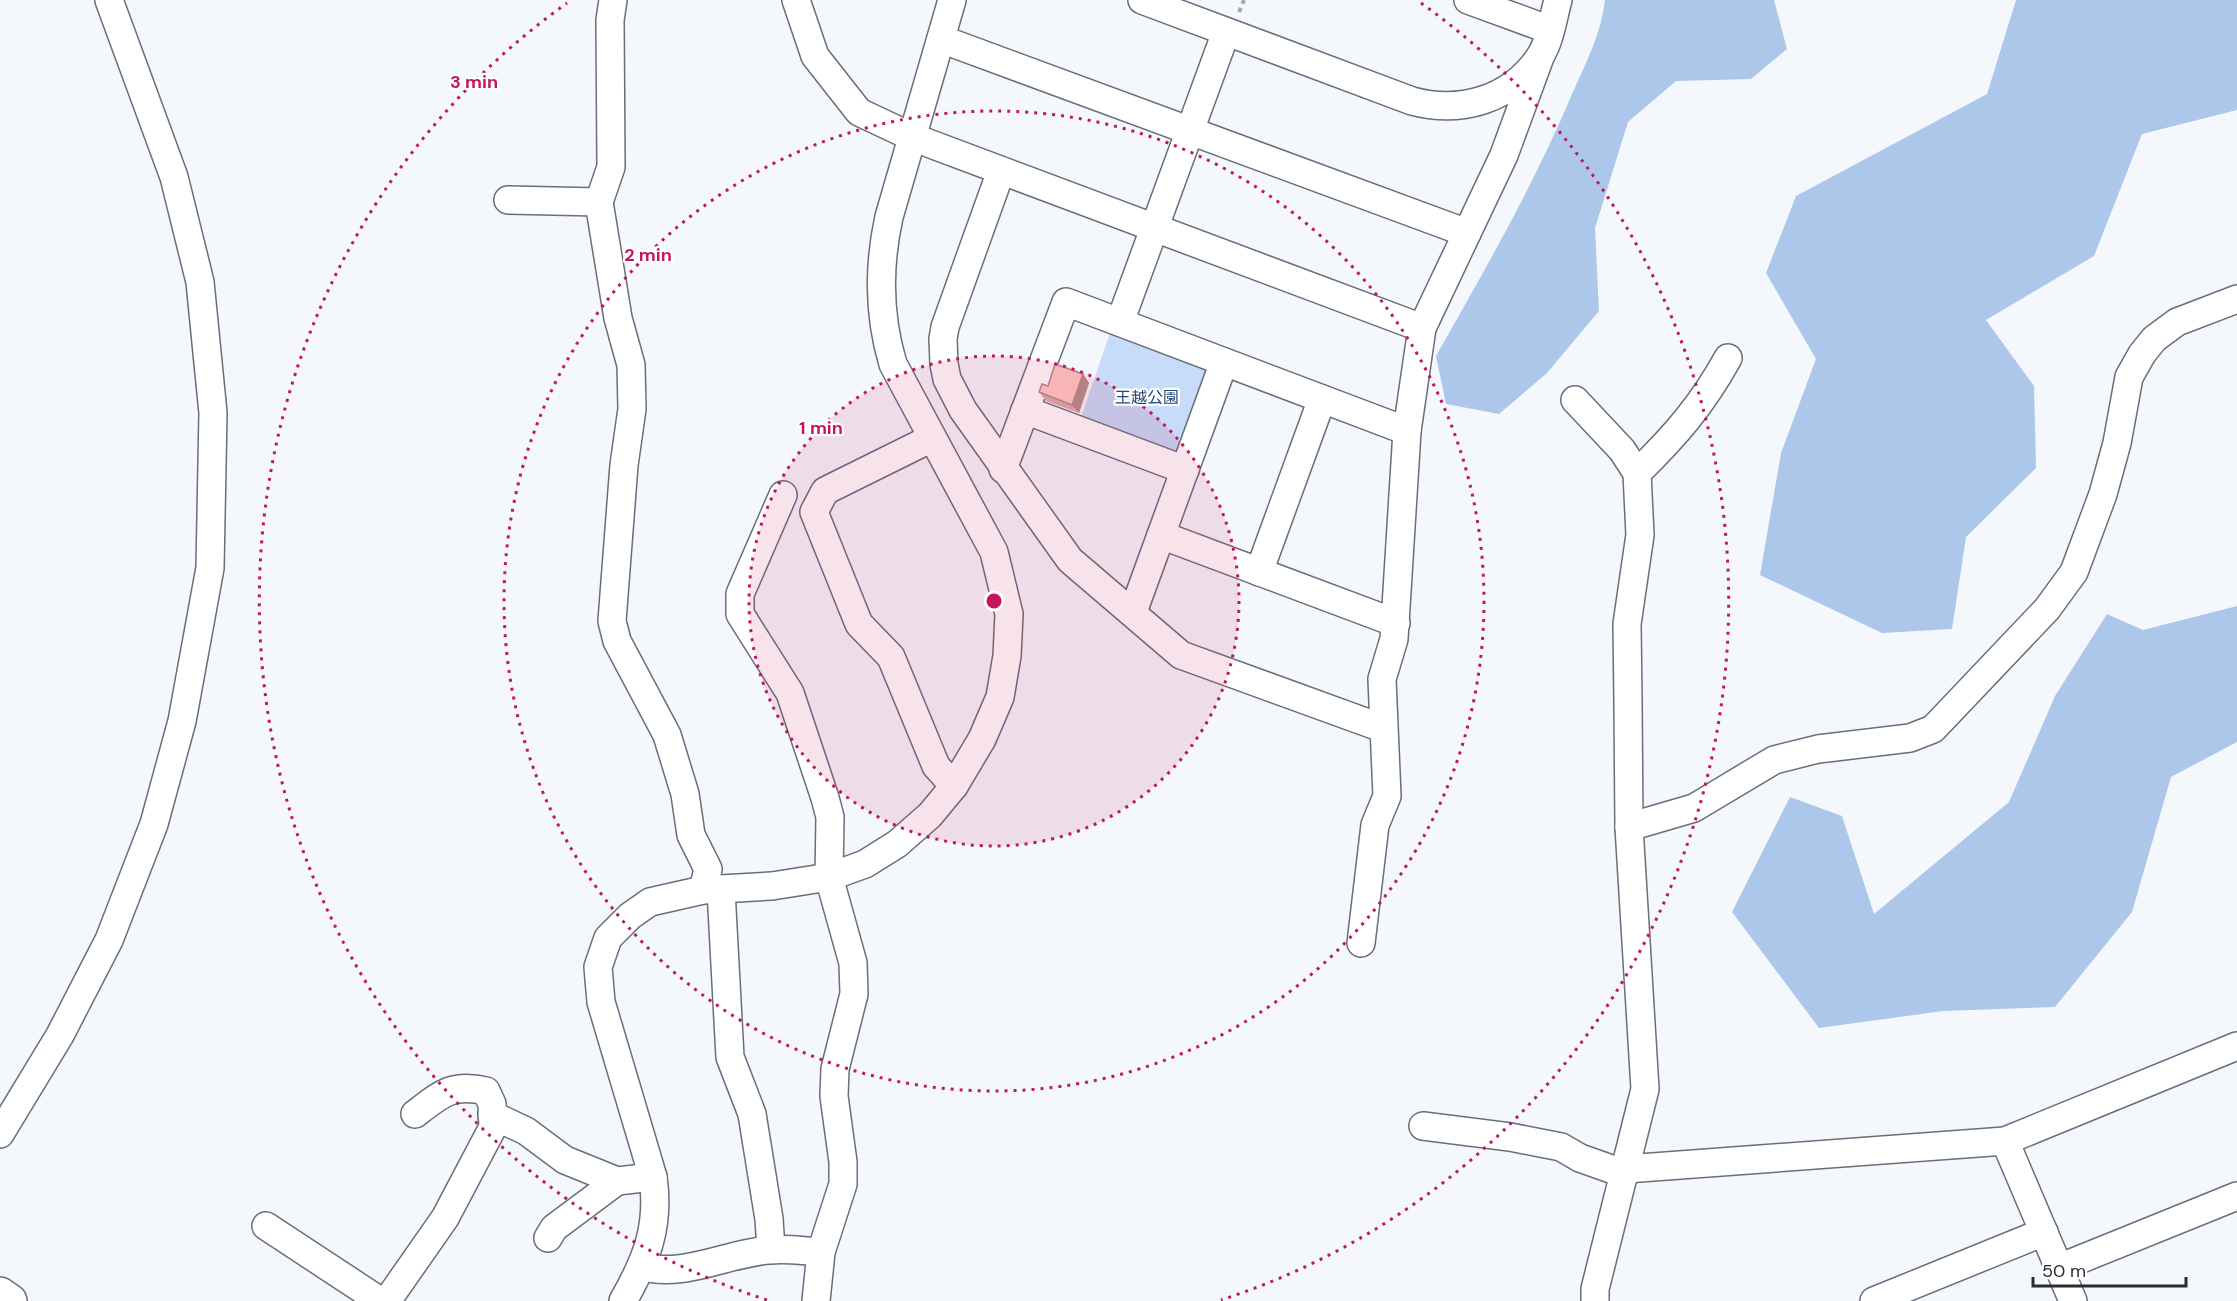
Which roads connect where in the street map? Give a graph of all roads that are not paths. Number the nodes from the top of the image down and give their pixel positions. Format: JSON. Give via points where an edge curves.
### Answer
{"nodes":[{"id":1,"x":109,"y":0,"type":"edge"},
{"id":2,"x":613,"y":0,"type":"edge"},
{"id":3,"x":796,"y":0,"type":"edge"},
{"id":4,"x":952,"y":0,"type":"edge"},
{"id":5,"x":1142,"y":0,"type":"edge"},
{"id":6,"x":1468,"y":0,"type":"edge"},
{"id":7,"x":1558,"y":0,"type":"edge"},
{"id":8,"x":1550,"y":30,"type":"junction"},
{"id":9,"x":1226,"y":32,"type":"junction"},
{"id":10,"x":940,"y":39,"type":"junction"},
{"id":11,"x":1540,"y":57,"type":"junction"},
{"id":12,"x":1190,"y":131,"type":"junction"},
{"id":13,"x":912,"y":137,"type":"junction"},
{"id":14,"x":1001,"y":171,"type":"junction"},
{"id":15,"x":508,"y":200,"type":"dead end"},
{"id":16,"x":599,"y":202,"type":"junction"},
{"id":17,"x":1154,"y":228,"type":"junction"},
{"id":18,"x":1467,"y":233,"type":"junction"},
{"id":19,"x":2237,"y":299,"type":"edge"},
{"id":20,"x":1120,"y":322,"type":"junction"},
{"id":21,"x":1422,"y":328,"type":"junction"},
{"id":22,"x":1728,"y":358,"type":"dead end"},
{"id":23,"x":1224,"y":362,"type":"junction"},
{"id":24,"x":1322,"y":399,"type":"junction"},
{"id":25,"x":1575,"y":400,"type":"dead end"},
{"id":26,"x":1025,"y":410,"type":"junction"},
{"id":27,"x":1407,"y":431,"type":"junction"},
{"id":28,"x":932,"y":438,"type":"junction"},
{"id":29,"x":1003,"y":469,"type":"junction"},
{"id":30,"x":1185,"y":470,"type":"junction"},
{"id":31,"x":1637,"y":473,"type":"junction"},
{"id":32,"x":783,"y":495,"type":"dead end"},
{"id":33,"x":1161,"y":535,"type":"junction"},
{"id":34,"x":1259,"y":572,"type":"junction"},
{"id":35,"x":1133,"y":612,"type":"junction"},
{"id":36,"x":1396,"y":623,"type":"junction"},
{"id":37,"x":1382,"y":728,"type":"junction"},
{"id":38,"x":954,"y":786,"type":"junction"},
{"id":39,"x":1629,"y":827,"type":"junction"},
{"id":40,"x":830,"y":878,"type":"junction"},
{"id":41,"x":712,"y":890,"type":"junction"},
{"id":42,"x":1361,"y":943,"type":"dead end"},
{"id":43,"x":2237,"y":1046,"type":"edge"},
{"id":44,"x":414,"y":1114,"type":"dead end"},
{"id":45,"x":492,"y":1114,"type":"junction"},
{"id":46,"x":1423,"y":1126,"type":"dead end"},
{"id":47,"x":0,"y":1134,"type":"edge"},
{"id":48,"x":2005,"y":1141,"type":"junction"},
{"id":49,"x":1625,"y":1171,"type":"junction"},
{"id":50,"x":653,"y":1177,"type":"junction"},
{"id":51,"x":617,"y":1181,"type":"junction"},
{"id":52,"x":2237,"y":1196,"type":"edge"},
{"id":53,"x":266,"y":1226,"type":"dead end"},
{"id":54,"x":2044,"y":1232,"type":"junction"},
{"id":55,"x":548,"y":1238,"type":"dead end"},
{"id":56,"x":771,"y":1249,"type":"junction"},
{"id":57,"x":820,"y":1252,"type":"junction"},
{"id":58,"x":641,"y":1266,"type":"junction"},
{"id":59,"x":2059,"y":1268,"type":"junction"},
{"id":60,"x":0,"y":1294,"type":"edge"},
{"id":61,"x":10,"y":1301,"type":"edge"},
{"id":62,"x":380,"y":1301,"type":"edge"},
{"id":63,"x":387,"y":1301,"type":"edge"},
{"id":64,"x":623,"y":1301,"type":"edge"},
{"id":65,"x":816,"y":1301,"type":"edge"},
{"id":66,"x":1595,"y":1301,"type":"edge"},
{"id":67,"x":1874,"y":1301,"type":"edge"},
{"id":68,"x":2073,"y":1301,"type":"edge"}],
"edges":[{"from":1,"to":47,"type":"street","via":[[174,177],[200,282],[213,413],[210,568],[182,721],[154,824],[109,940],[60,1035]]},
{"from":2,"to":16,"type":"street","via":[[611,167]]},
{"from":3,"to":13,"type":"street","via":[[815,56],[859,112]]},
{"from":4,"to":10,"type":"street"},
{"from":5,"to":9,"type":"street"},
{"from":6,"to":8,"type":"street"},
{"from":7,"to":8,"type":"street"},
{"from":8,"to":11,"type":"street"},
{"from":9,"to":11,"type":"street","via":[[1412,102],[1433,106],[1460,107],[1483,101],[1519,79]]},
{"from":9,"to":12,"type":"street"},
{"from":10,"to":12,"type":"street"},
{"from":10,"to":13,"type":"street"},
{"from":11,"to":18,"type":"street","via":[[1504,155]]},
{"from":12,"to":17,"type":"street"},
{"from":12,"to":18,"type":"street"},
{"from":13,"to":14,"type":"street"},
{"from":13,"to":28,"type":"street","via":[[888,217],[882,251],[881,309],[893,364]]},
{"from":14,"to":17,"type":"street"},
{"from":14,"to":29,"type":"street","via":[[945,327],[942,350],[948,379],[958,400]]},
{"from":15,"to":16,"type":"street"},
{"from":16,"to":41,"type":"street","via":[[618,318],[631,366],[632,409],[612,621],[618,641],[667,735],[685,794],[691,835],[708,869]]},
{"from":17,"to":20,"type":"street"},
{"from":17,"to":21,"type":"street"},
{"from":18,"to":21,"type":"street"},
{"from":19,"to":39,"type":"street","via":[[2176,322],[2142,354],[2129,377],[2109,474],[2074,572],[2047,609],[1933,729],[1910,738],[1818,749],[1773,760],[1694,808]]},
{"from":20,"to":23,"type":"street"},
{"from":20,"to":26,"type":"street","via":[[1066,302]]},
{"from":21,"to":27,"type":"street"},
{"from":22,"to":31,"type":"street","via":[[1711,389],[1676,436]]},
{"from":23,"to":24,"type":"street"},
{"from":23,"to":30,"type":"street"},
{"from":24,"to":27,"type":"street"},
{"from":24,"to":34,"type":"street"},
{"from":25,"to":31,"type":"street","via":[[1622,450]]},
{"from":26,"to":29,"type":"street"},
{"from":26,"to":30,"type":"street"},
{"from":27,"to":36,"type":"street"},
{"from":28,"to":38,"type":"street","via":[[994,552],[1009,614],[1000,697],[982,739]]},
{"from":28,"to":38,"type":"street","via":[[825,490],[814,513],[859,624],[891,657],[936,766]]},
{"from":29,"to":35,"type":"street","via":[[1070,560]]},
{"from":30,"to":33,"type":"street"},
{"from":31,"to":39,"type":"street","via":[[1640,535],[1628,624]]},
{"from":32,"to":40,"type":"street","via":[[740,594],[740,614],[790,693],[830,817]]},
{"from":33,"to":34,"type":"street"},
{"from":33,"to":35,"type":"street"},
{"from":34,"to":36,"type":"street"},
{"from":35,"to":37,"type":"street","via":[[1181,655]]},
{"from":36,"to":37,"type":"street","via":[[1382,679]]},
{"from":37,"to":42,"type":"street","via":[[1387,796],[1375,825]]},
{"from":38,"to":40,"type":"street","via":[[930,815],[897,844],[865,864]]},
{"from":39,"to":49,"type":"street","via":[[1645,1089]]},
{"from":40,"to":41,"type":"street"},
{"from":40,"to":57,"type":"street","via":[[853,963],[854,994],[835,1069],[843,1184]]},
{"from":41,"to":50,"type":"street","via":[[650,902],[608,938],[598,967],[601,1002]]},
{"from":41,"to":56,"type":"street","via":[[730,1057],[752,1114]]},
{"from":43,"to":48,"type":"street"},
{"from":44,"to":45,"type":"street","via":[[441,1094],[462,1086],[486,1091]]},
{"from":45,"to":51,"type":"street","via":[[526,1131],[565,1160]]},
{"from":45,"to":63,"type":"street","via":[[493,1126],[445,1218]]},
{"from":46,"to":49,"type":"street","via":[[1561,1147],[1580,1158]]},
{"from":48,"to":49,"type":"street"},
{"from":48,"to":54,"type":"street"},
{"from":49,"to":66,"type":"street"},
{"from":50,"to":51,"type":"street"},
{"from":50,"to":58,"type":"street","via":[[655,1227]]},
{"from":51,"to":55,"type":"street","via":[[554,1228]]},
{"from":52,"to":59,"type":"street"},
{"from":53,"to":62,"type":"street"},
{"from":54,"to":59,"type":"street"},
{"from":54,"to":67,"type":"street"},
{"from":56,"to":57,"type":"street"},
{"from":56,"to":58,"type":"street","via":[[676,1270]]},
{"from":57,"to":65,"type":"street"},
{"from":58,"to":64,"type":"street"},
{"from":59,"to":68,"type":"street"},
{"from":60,"to":61,"type":"highway"}]}
